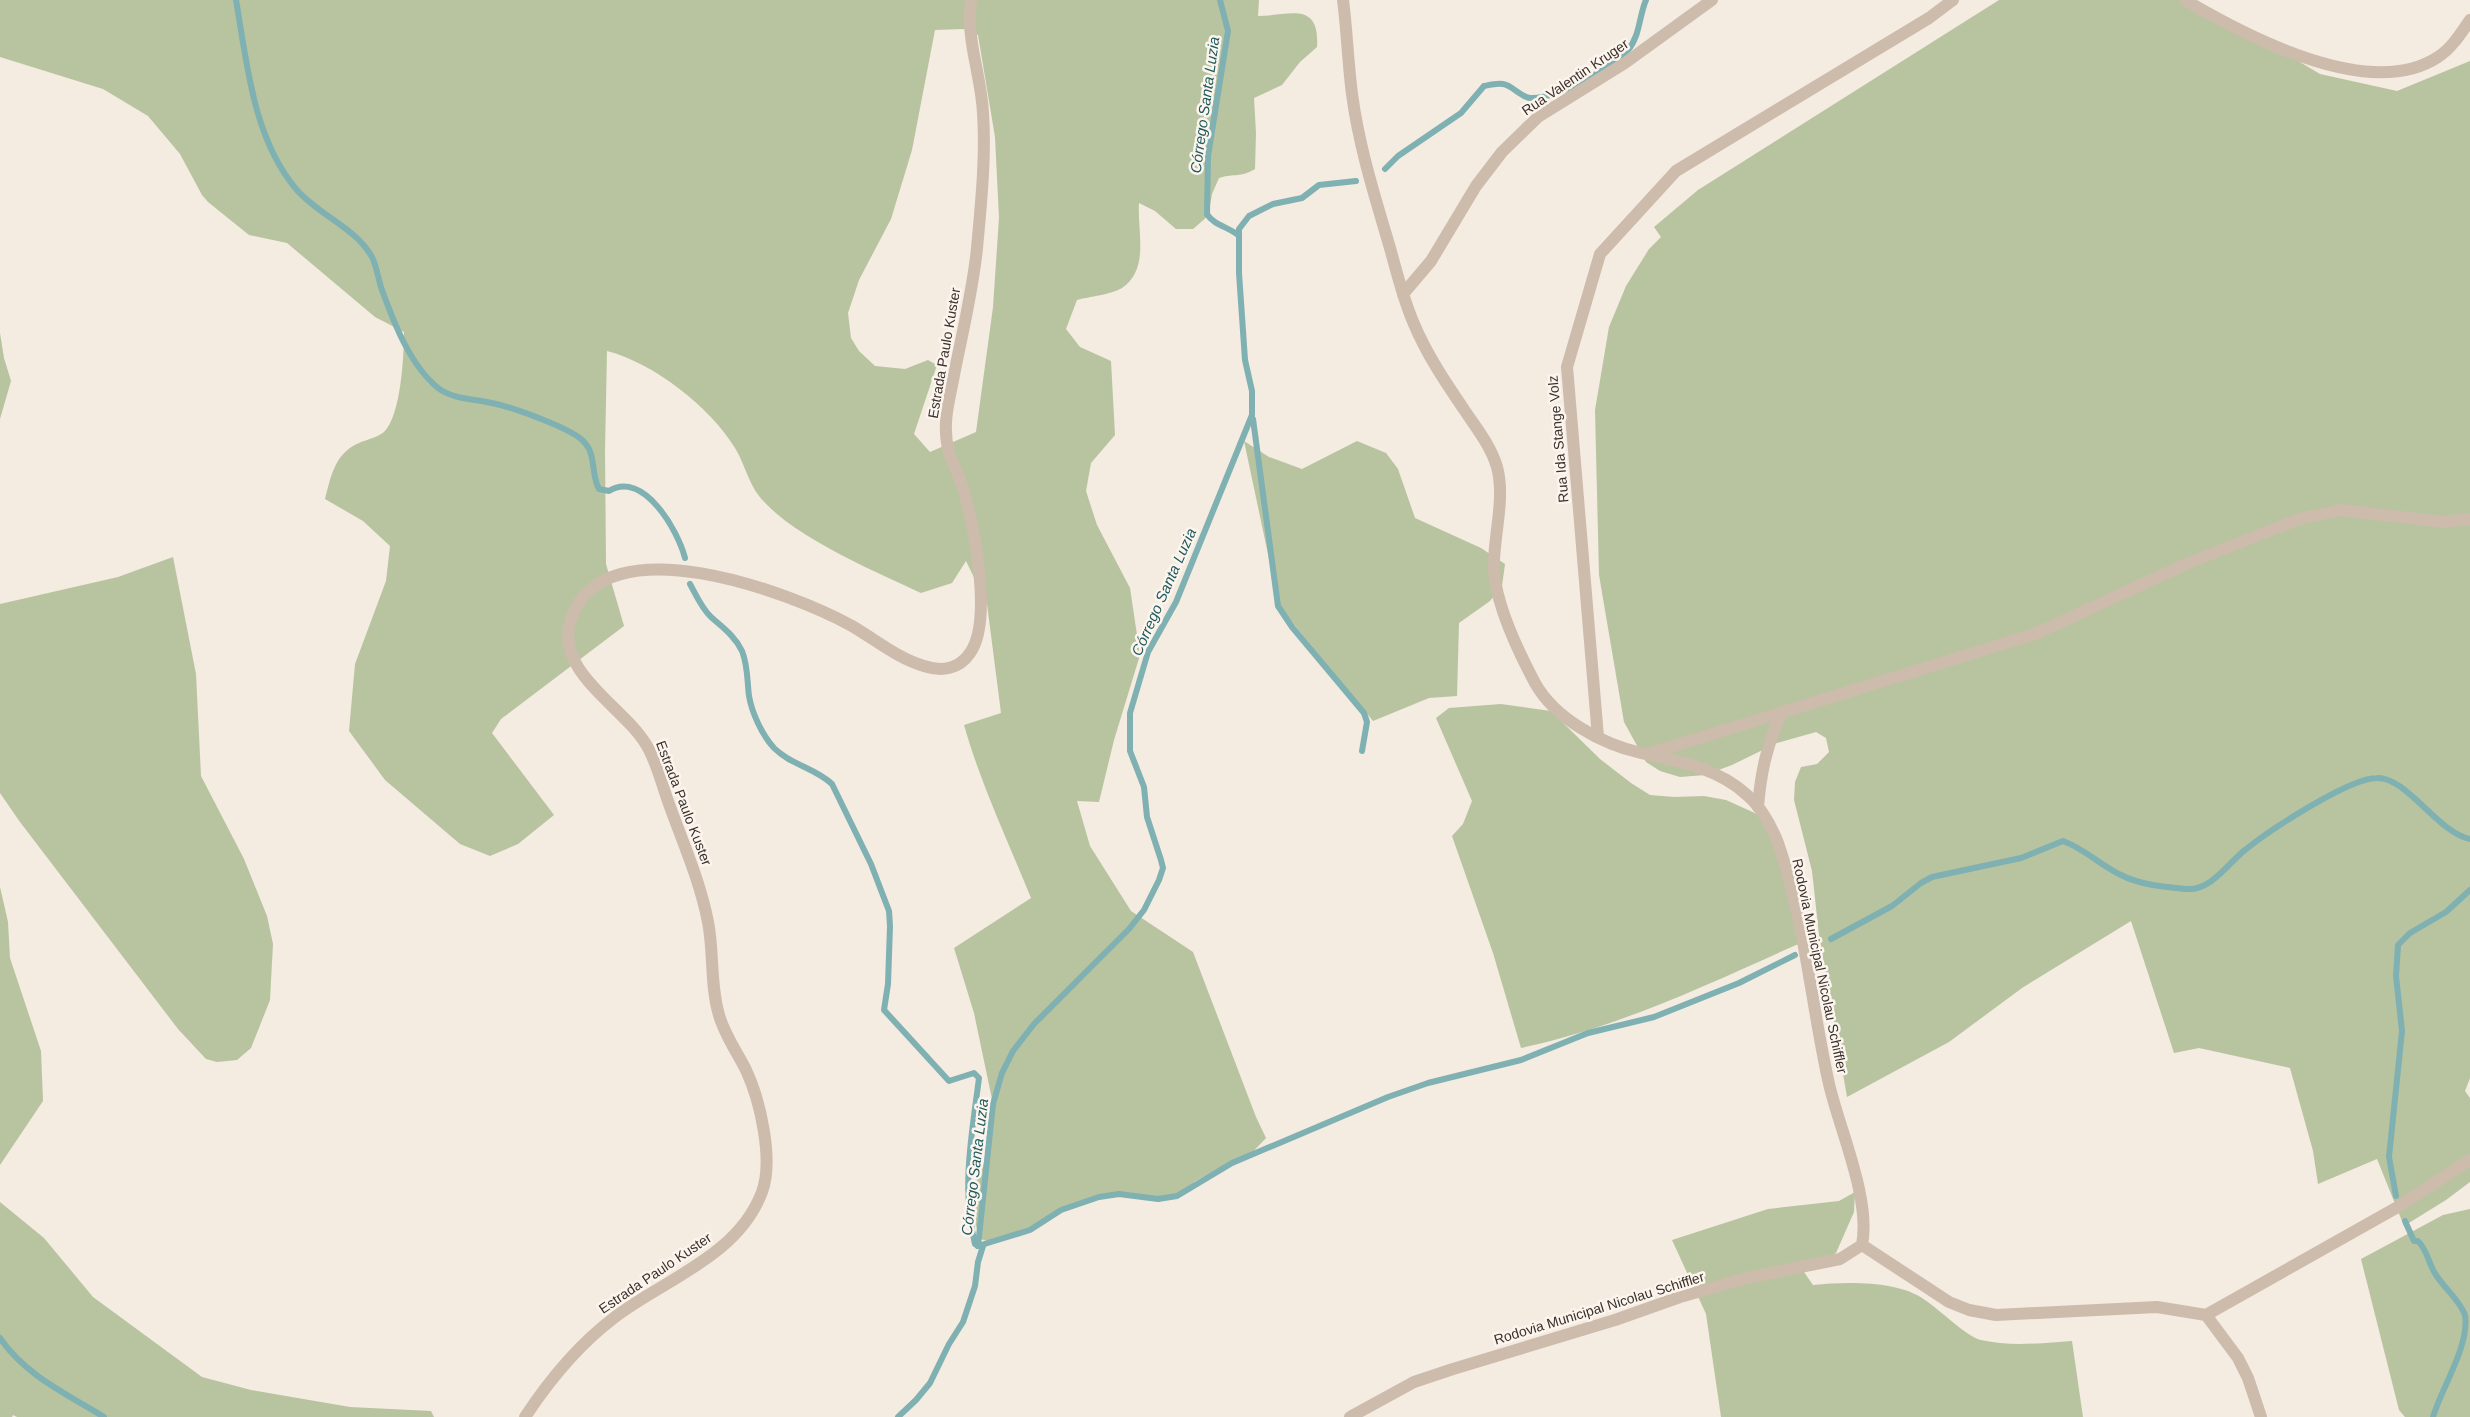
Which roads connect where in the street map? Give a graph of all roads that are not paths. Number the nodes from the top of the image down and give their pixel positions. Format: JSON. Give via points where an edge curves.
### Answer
{"nodes":[{"id":1,"x":971,"y":0,"type":"edge"},
{"id":2,"x":1343,"y":0,"type":"edge"},
{"id":3,"x":1712,"y":0,"type":"edge"},
{"id":4,"x":1954,"y":0,"type":"edge"},
{"id":5,"x":2186,"y":0,"type":"edge"},
{"id":6,"x":2470,"y":20,"type":"edge"},
{"id":7,"x":1403,"y":294,"type":"junction"},
{"id":8,"x":2470,"y":519,"type":"edge"},
{"id":9,"x":1782,"y":712,"type":"junction"},
{"id":10,"x":1598,"y":737,"type":"junction"},
{"id":11,"x":1648,"y":754,"type":"junction"},
{"id":12,"x":1758,"y":807,"type":"junction"},
{"id":13,"x":2470,"y":1160,"type":"edge"},
{"id":14,"x":1862,"y":1245,"type":"junction"},
{"id":15,"x":2206,"y":1315,"type":"junction"},
{"id":16,"x":525,"y":1417,"type":"edge"},
{"id":17,"x":1350,"y":1417,"type":"edge"},
{"id":18,"x":2262,"y":1417,"type":"edge"}],
"edges":[{"from":1,"to":16,"type":"street","name":"Estrada Paulo Kuster","via":[[971,49],[983,111],[977,251],[945,418],[948,451],[962,483],[975,532],[981,611],[979,633],[972,652],[958,665],[943,670],[894,654],[852,626],[805,605],[710,574],[647,568],[624,572],[587,591],[576,606],[568,624],[570,651],[584,677],[646,742],[692,863],[708,923],[719,1019],[750,1078],[765,1146],[767,1176],[762,1195],[735,1234],[709,1258],[618,1315],[590,1338],[566,1361]]},
{"from":2,"to":7,"type":"street","name":"Rodovia Municipal Nicolau Schiffler","via":[[1352,94],[1365,163]]},
{"from":3,"to":7,"type":"street","name":"Rua Valentin Kruger","via":[[1624,63],[1538,117],[1502,152],[1476,186],[1431,261]]},
{"from":4,"to":10,"type":"street","name":"Rua Ida Stange Volz","via":[[1676,171],[1600,254],[1567,367]]},
{"from":5,"to":6,"type":"street","via":[[2256,39],[2295,54],[2338,66],[2383,73],[2413,68],[2438,57]]},
{"from":7,"to":10,"type":"street","name":"Rodovia Municipal Nicolau Schiffler","via":[[1429,356],[1496,462],[1500,479],[1493,563],[1500,605],[1535,684],[1545,698],[1575,724]]},
{"from":8,"to":9,"type":"street","via":[[2443,522],[2340,510],[2299,519],[2186,564],[2036,634]]},
{"from":9,"to":11,"type":"street"},
{"from":9,"to":12,"type":"street","via":[[1769,741]]},
{"from":10,"to":11,"type":"street","name":"Rodovia Municipal Nicolau Schiffler"},
{"from":11,"to":12,"type":"street","name":"Rodovia Municipal Nicolau Schiffler","via":[[1683,762],[1730,781]]},
{"from":12,"to":14,"type":"street","name":"Rodovia Municipal Nicolau Schiffler","via":[[1776,838],[1794,902],[1828,1079],[1860,1198],[1865,1227]]},
{"from":13,"to":15,"type":"street","via":[[2396,1208]]},
{"from":14,"to":15,"type":"street","via":[[1949,1302],[1969,1310],[1996,1315],[2157,1307]]},
{"from":14,"to":17,"type":"street","name":"Rodovia Municipal Nicolau Schiffler","via":[[1840,1259],[1689,1294],[1616,1320],[1414,1382]]},
{"from":15,"to":18,"type":"street","via":[[2238,1358]]}]}
